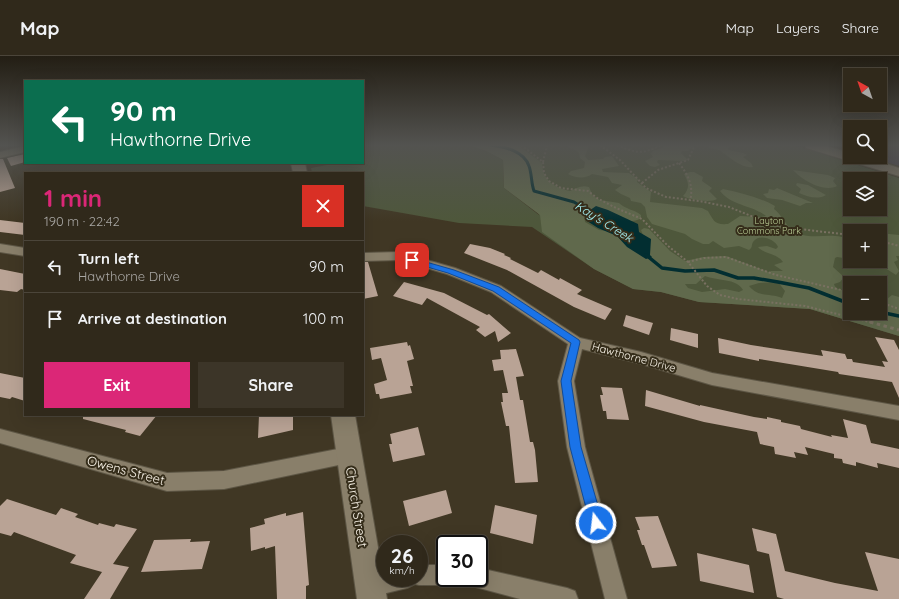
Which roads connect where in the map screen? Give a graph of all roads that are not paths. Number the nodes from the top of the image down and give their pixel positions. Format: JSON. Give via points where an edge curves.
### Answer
{"nodes":[{"id":1,"x":0,"y":248,"type":"edge"},
{"id":2,"x":24,"y":252,"type":"edge"},
{"id":3,"x":364,"y":257,"type":"edge"},
{"id":4,"x":576,"y":342,"type":"junction"},
{"id":5,"x":899,"y":412,"type":"edge"},
{"id":6,"x":343,"y":416,"type":"edge"},
{"id":7,"x":0,"y":436,"type":"edge"},
{"id":8,"x":348,"y":455,"type":"junction"},
{"id":9,"x":488,"y":581,"type":"edge"},
{"id":10,"x":385,"y":587,"type":"edge"},
{"id":11,"x":371,"y":593,"type":"edge"},
{"id":12,"x":567,"y":599,"type":"edge"},
{"id":13,"x":616,"y":599,"type":"edge"}],
"edges":[{"from":1,"to":2,"type":"street"},
{"from":3,"to":4,"type":"street","name":"Hawthorne Drive","via":[[399,256],[451,271],[496,289]]},
{"from":4,"to":5,"type":"street","name":"Hawthorne Drive","via":[[712,379]]},
{"from":4,"to":13,"type":"street","via":[[566,381],[576,447]]},
{"from":6,"to":8,"type":"street","name":"Church Street"},
{"from":7,"to":8,"type":"street","name":"Owens Street","via":[[168,482],[224,480]]},
{"from":8,"to":11,"type":"street","name":"Church Street"},
{"from":9,"to":12,"type":"street"},
{"from":10,"to":11,"type":"street"}]}
